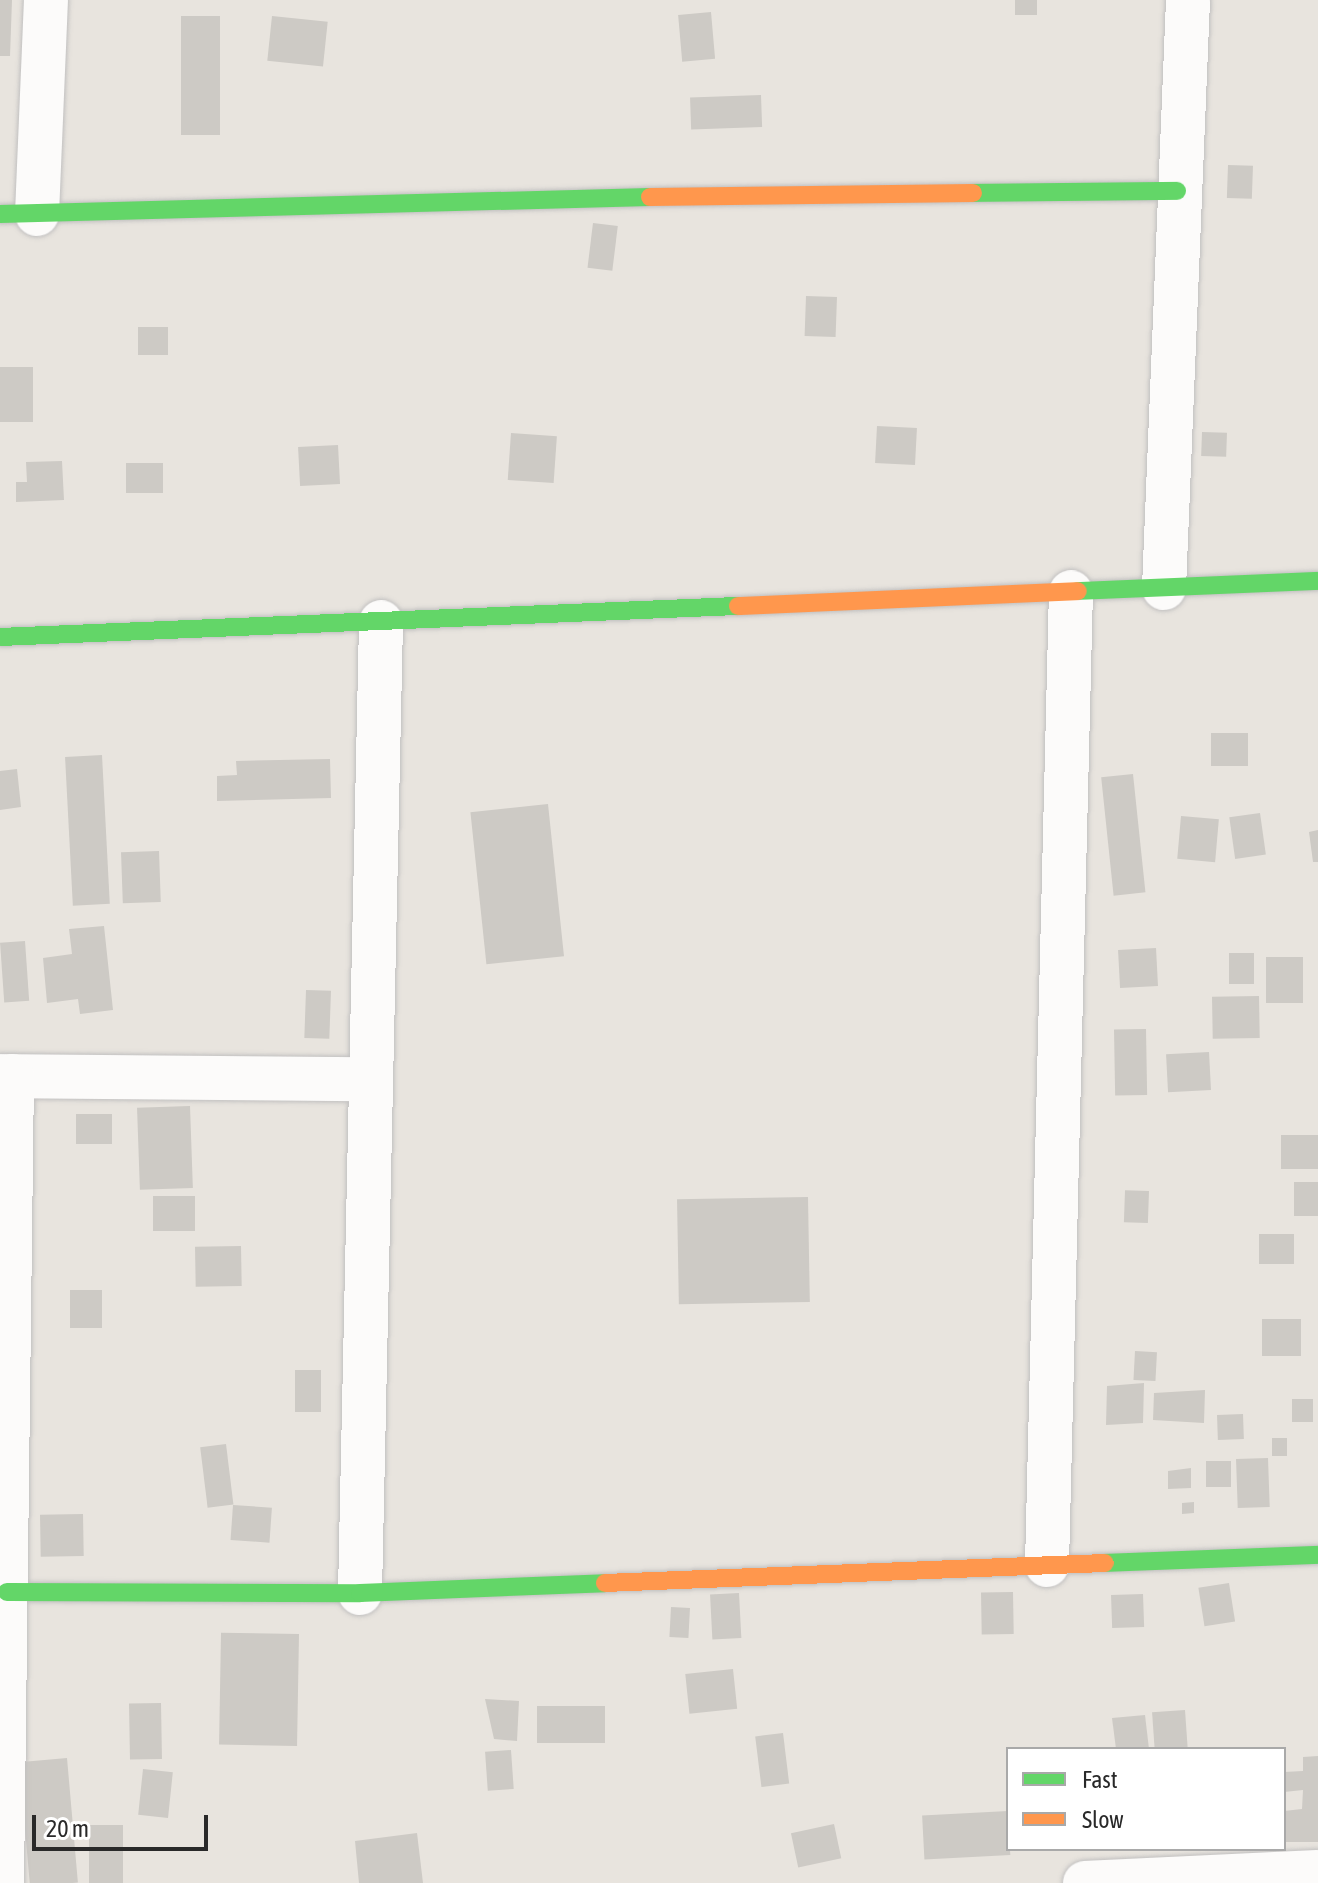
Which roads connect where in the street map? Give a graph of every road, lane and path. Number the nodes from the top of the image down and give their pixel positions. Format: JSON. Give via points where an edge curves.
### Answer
{"nodes":[{"id":1,"x":46,"y":0,"type":"edge"},
{"id":2,"x":1188,"y":0,"type":"edge"},
{"id":3,"x":1177,"y":191,"type":"junction"},
{"id":4,"x":19,"y":214,"type":"edge"},
{"id":5,"x":1318,"y":581,"type":"edge"},
{"id":6,"x":1164,"y":588,"type":"junction"},
{"id":7,"x":1071,"y":592,"type":"junction"},
{"id":8,"x":381,"y":622,"type":"junction"},
{"id":9,"x":0,"y":637,"type":"edge"},
{"id":10,"x":6,"y":1076,"type":"edge"},
{"id":11,"x":371,"y":1079,"type":"junction"},
{"id":12,"x":1318,"y":1555,"type":"edge"},
{"id":13,"x":1047,"y":1565,"type":"junction"},
{"id":14,"x":7,"y":1592,"type":"junction"},
{"id":15,"x":360,"y":1593,"type":"junction"},
{"id":16,"x":1318,"y":1872,"type":"edge"},
{"id":17,"x":2,"y":1883,"type":"edge"},
{"id":18,"x":1085,"y":1883,"type":"edge"}],
"edges":[{"from":1,"to":4,"type":"street"},
{"from":2,"to":3,"type":"street"},
{"from":3,"to":4,"type":"street","via":[[587,198]]},
{"from":3,"to":6,"type":"street"},
{"from":5,"to":6,"type":"street"},
{"from":6,"to":7,"type":"street"},
{"from":7,"to":8,"type":"street"},
{"from":7,"to":13,"type":"street"},
{"from":8,"to":9,"type":"street"},
{"from":8,"to":11,"type":"street"},
{"from":10,"to":11,"type":"street"},
{"from":10,"to":14,"type":"street"},
{"from":11,"to":15,"type":"street"},
{"from":12,"to":13,"type":"street"},
{"from":13,"to":15,"type":"street"},
{"from":14,"to":15,"type":"street"},
{"from":14,"to":17,"type":"street"},
{"from":16,"to":18,"type":"street"}]}
